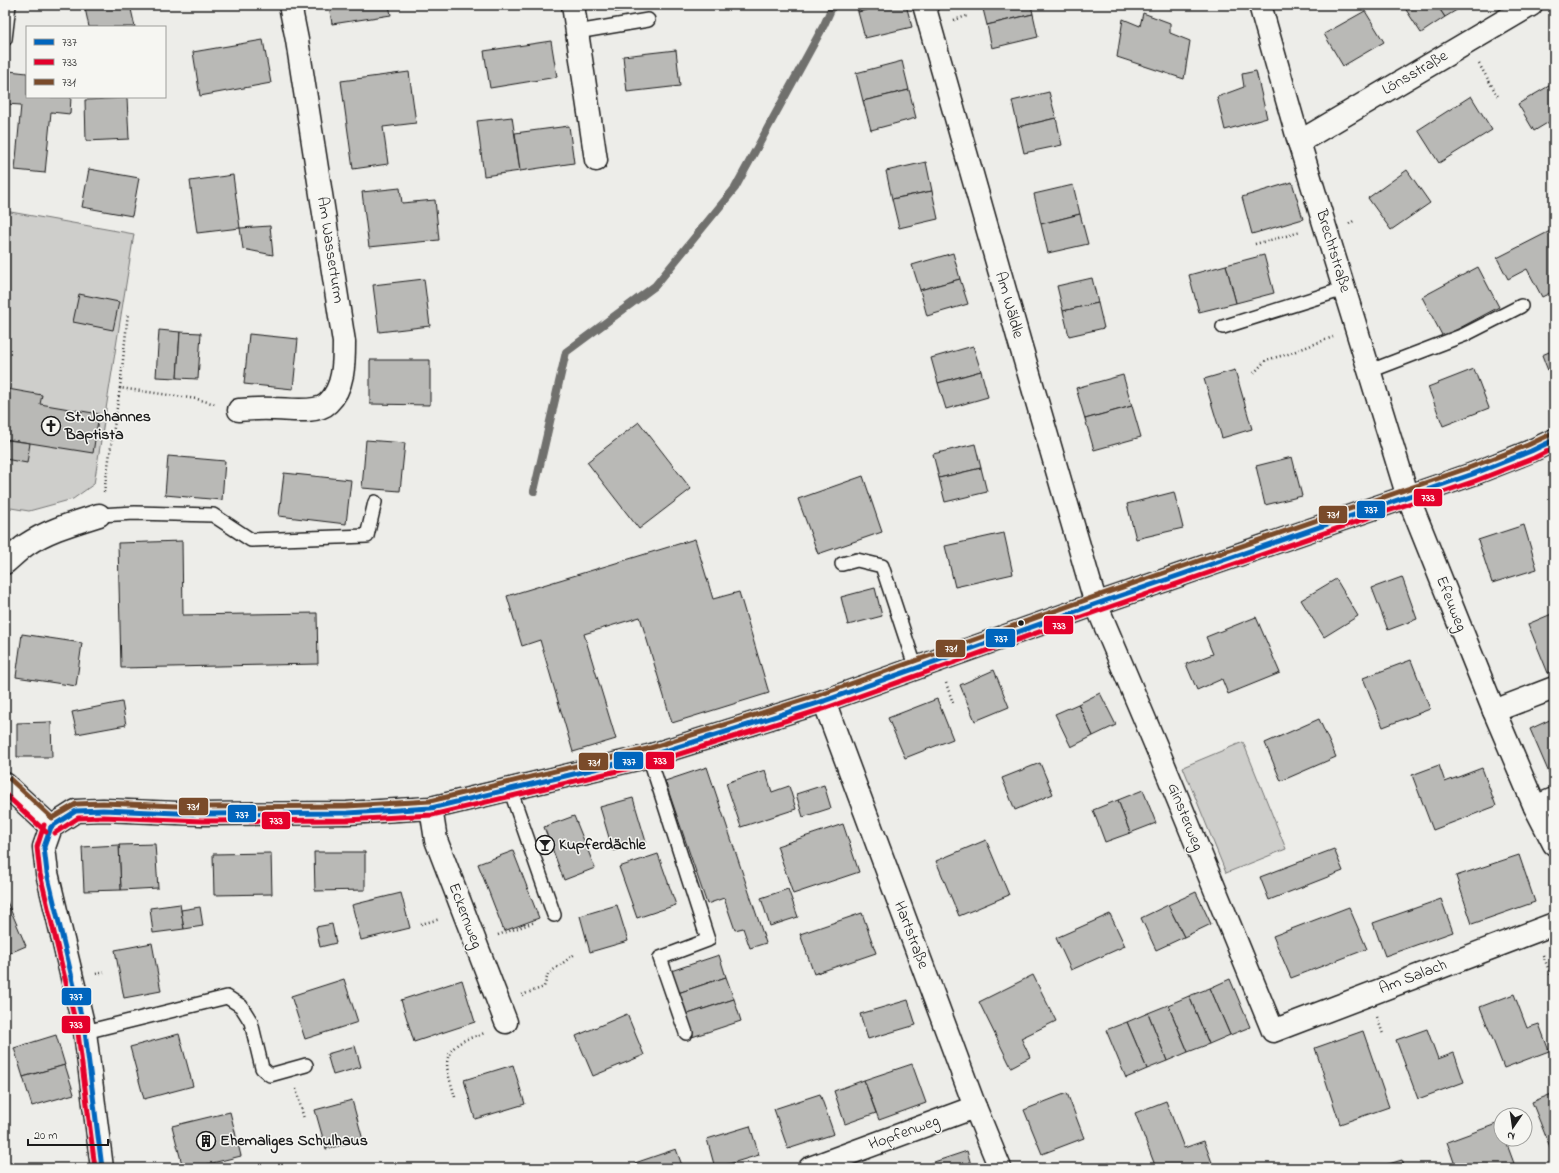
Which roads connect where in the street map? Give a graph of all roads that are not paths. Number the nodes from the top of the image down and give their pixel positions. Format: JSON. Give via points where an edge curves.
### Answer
{"nodes":[{"id":1,"x":10,"y":5,"type":"edge"},
{"id":2,"x":290,"y":5,"type":"edge"},
{"id":3,"x":574,"y":5,"type":"edge"},
{"id":4,"x":924,"y":5,"type":"edge"},
{"id":5,"x":1260,"y":5,"type":"edge"},
{"id":6,"x":1531,"y":5,"type":"edge"},
{"id":7,"x":648,"y":20,"type":"dead end"},
{"id":8,"x":577,"y":32,"type":"junction"},
{"id":9,"x":5,"y":39,"type":"edge"},
{"id":10,"x":1299,"y":142,"type":"junction"},
{"id":11,"x":596,"y":160,"type":"dead end"},
{"id":12,"x":1344,"y":289,"type":"junction"},
{"id":13,"x":1522,"y":306,"type":"dead end"},
{"id":14,"x":1223,"y":327,"type":"dead end"},
{"id":15,"x":1370,"y":371,"type":"junction"},
{"id":16,"x":239,"y":410,"type":"road end"},
{"id":17,"x":1554,"y":440,"type":"edge"},
{"id":18,"x":1408,"y":497,"type":"junction"},
{"id":19,"x":375,"y":502,"type":"dead end"},
{"id":20,"x":99,"y":516,"type":"joint"},
{"id":21,"x":5,"y":563,"type":"edge"},
{"id":22,"x":842,"y":564,"type":"dead end"},
{"id":23,"x":1096,"y":604,"type":"junction"},
{"id":24,"x":916,"y":669,"type":"junction"},
{"id":25,"x":1554,"y":688,"type":"edge"},
{"id":26,"x":824,"y":701,"type":"junction"},
{"id":27,"x":1494,"y":711,"type":"junction"},
{"id":28,"x":649,"y":756,"type":"junction"},
{"id":29,"x":5,"y":784,"type":"edge"},
{"id":30,"x":510,"y":789,"type":"junction"},
{"id":31,"x":1545,"y":803,"type":"edge"},
{"id":32,"x":431,"y":808,"type":"junction"},
{"id":33,"x":51,"y":827,"type":"junction"},
{"id":34,"x":1554,"y":844,"type":"edge"},
{"id":35,"x":554,"y":915,"type":"road end"},
{"id":36,"x":1554,"y":924,"type":"edge"},
{"id":37,"x":506,"y":1022,"type":"road end"},
{"id":38,"x":1273,"y":1031,"type":"joint"},
{"id":39,"x":85,"y":1032,"type":"junction"},
{"id":40,"x":686,"y":1033,"type":"dead end"},
{"id":41,"x":306,"y":1065,"type":"dead end"},
{"id":42,"x":975,"y":1107,"type":"junction"},
{"id":43,"x":102,"y":1168,"type":"edge"},
{"id":44,"x":810,"y":1168,"type":"edge"},
{"id":45,"x":1000,"y":1168,"type":"edge"}],
"edges":[{"from":1,"to":9,"type":"lane"},
{"from":2,"to":16,"type":"street","name":"Am Wasserturm","via":[[343,335],[344,362],[341,382],[327,404],[316,409]]},
{"from":3,"to":8,"type":"street"},
{"from":4,"to":23,"type":"street","name":"Am Wäldle"},
{"from":5,"to":10,"type":"street","name":"Brechtstraße"},
{"from":6,"to":10,"type":"street","name":"Lönsstraße"},
{"from":7,"to":8,"type":"lane"},
{"from":8,"to":11,"type":"street"},
{"from":10,"to":12,"type":"street","name":"Brechtstraße"},
{"from":12,"to":14,"type":"lane"},
{"from":12,"to":15,"type":"street","name":"Brechtstraße"},
{"from":13,"to":15,"type":"lane","via":[[1464,335]]},
{"from":15,"to":18,"type":"street","name":"Brechtstraße"},
{"from":17,"to":18,"type":"street"},
{"from":18,"to":23,"type":"street"},
{"from":18,"to":27,"type":"street","name":"Efeuweg"},
{"from":19,"to":20,"type":"lane","via":[[367,536],[250,540],[213,515],[135,513]]},
{"from":20,"to":21,"type":"street","via":[[72,523],[47,534],[26,545]]},
{"from":22,"to":24,"type":"lane","via":[[857,560],[882,566]]},
{"from":23,"to":24,"type":"street"},
{"from":23,"to":38,"type":"street","name":"Ginsterweg"},
{"from":24,"to":26,"type":"street"},
{"from":25,"to":27,"type":"street"},
{"from":26,"to":28,"type":"street"},
{"from":26,"to":42,"type":"street","name":"Hartstraße"},
{"from":27,"to":31,"type":"street","name":"Efeuweg"},
{"from":28,"to":30,"type":"street"},
{"from":28,"to":40,"type":"lane","via":[[708,940],[660,958]]},
{"from":29,"to":33,"type":"street"},
{"from":30,"to":32,"type":"street"},
{"from":30,"to":35,"type":"lane"},
{"from":31,"to":34,"type":"street","name":"Efeuweg"},
{"from":32,"to":33,"type":"street","via":[[339,813],[202,814],[103,810],[76,812]]},
{"from":32,"to":37,"type":"street","name":"Eckernweg","via":[[436,840]]},
{"from":33,"to":39,"type":"street","via":[[44,847],[47,873]]},
{"from":36,"to":38,"type":"street","name":"Am Salach"},
{"from":39,"to":41,"type":"lane","via":[[227,997],[241,1006],[251,1022],[262,1068],[270,1075]]},
{"from":39,"to":43,"type":"street"},
{"from":42,"to":44,"type":"street","name":"Hopfenweg"},
{"from":42,"to":45,"type":"street","name":"Hartstraße"}]}
